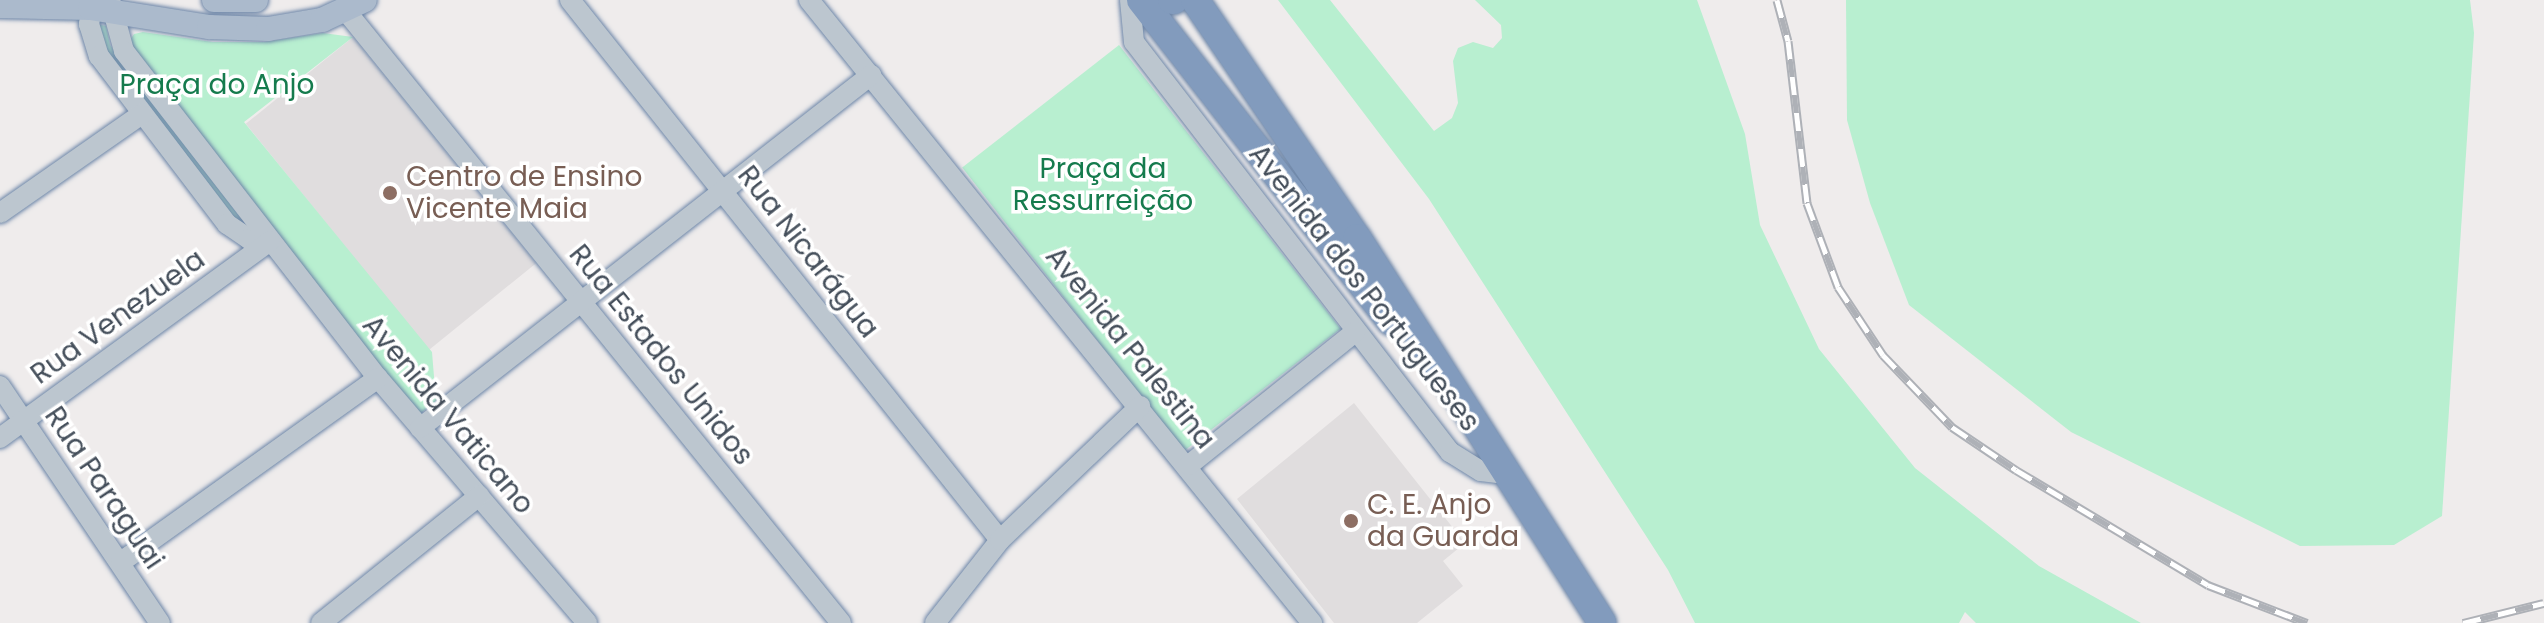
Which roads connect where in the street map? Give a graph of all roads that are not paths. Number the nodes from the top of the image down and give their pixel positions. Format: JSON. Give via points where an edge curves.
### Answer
{"nodes":[{"id":1,"x":214,"y":0,"type":"edge"},
{"id":2,"x":256,"y":0,"type":"edge"},
{"id":3,"x":570,"y":0,"type":"edge"},
{"id":4,"x":809,"y":0,"type":"edge"},
{"id":5,"x":1130,"y":0,"type":"edge"},
{"id":6,"x":1141,"y":0,"type":"edge"},
{"id":7,"x":1195,"y":0,"type":"edge"},
{"id":8,"x":102,"y":4,"type":"edge"},
{"id":9,"x":0,"y":6,"type":"edge"},
{"id":10,"x":356,"y":6,"type":"edge"},
{"id":11,"x":871,"y":75,"type":"junction"},
{"id":12,"x":142,"y":114,"type":"junction"},
{"id":13,"x":725,"y":191,"type":"junction"},
{"id":14,"x":0,"y":213,"type":"edge"},
{"id":15,"x":270,"y":241,"type":"junction"},
{"id":16,"x":581,"y":301,"type":"junction"},
{"id":17,"x":1355,"y":332,"type":"junction"},
{"id":18,"x":378,"y":378,"type":"junction"},
{"id":19,"x":0,"y":386,"type":"edge"},
{"id":20,"x":1140,"y":406,"type":"junction"},
{"id":21,"x":24,"y":421,"type":"junction"},
{"id":22,"x":420,"y":428,"type":"junction"},
{"id":23,"x":0,"y":438,"type":"edge"},
{"id":24,"x":1499,"y":462,"type":"junction"},
{"id":25,"x":1189,"y":465,"type":"junction"},
{"id":26,"x":479,"y":496,"type":"junction"},
{"id":27,"x":1000,"y":540,"type":"junction"},
{"id":28,"x":121,"y":562,"type":"junction"},
{"id":29,"x":580,"y":621,"type":"edge"},
{"id":30,"x":160,"y":623,"type":"edge"},
{"id":31,"x":321,"y":623,"type":"edge"},
{"id":32,"x":841,"y":623,"type":"edge"},
{"id":33,"x":935,"y":623,"type":"edge"},
{"id":34,"x":1312,"y":623,"type":"edge"},
{"id":35,"x":1602,"y":623,"type":"edge"}],
"edges":[{"from":1,"to":2,"type":"main road"},
{"from":3,"to":13,"type":"street","name":"Rua Nicarágua"},
{"from":4,"to":11,"type":"street","name":"Avenida Palestina"},
{"from":5,"to":17,"type":"street","via":[[1134,42]]},
{"from":6,"to":24,"type":"highway","name":"Avenida dos Portugueses"},
{"from":7,"to":24,"type":"highway","name":"Avenida dos Portugueses","via":[[1357,238]]},
{"from":8,"to":9,"type":"main road"},
{"from":8,"to":10,"type":"main road","via":[[239,30],[296,26]]},
{"from":8,"to":12,"type":"street","via":[[90,40]]},
{"from":8,"to":15,"type":"street","name":"Avenida Vaticano","via":[[124,51]]},
{"from":10,"to":16,"type":"street","name":"Rua Estados Unidos"},
{"from":11,"to":13,"type":"street"},
{"from":11,"to":20,"type":"street","name":"Avenida Palestina"},
{"from":12,"to":14,"type":"street"},
{"from":12,"to":15,"type":"street","via":[[227,224],[249,239]]},
{"from":13,"to":16,"type":"street"},
{"from":13,"to":27,"type":"street","name":"Rua Nicarágua"},
{"from":15,"to":18,"type":"street","name":"Avenida Vaticano"},
{"from":15,"to":21,"type":"street","name":"Rua Venezuela"},
{"from":16,"to":22,"type":"street"},
{"from":16,"to":32,"type":"street","name":"Rua Estados Unidos"},
{"from":17,"to":24,"type":"street","via":[[1450,452],[1481,471]]},
{"from":17,"to":25,"type":"street"},
{"from":18,"to":22,"type":"street","name":"Avenida Vaticano"},
{"from":18,"to":28,"type":"street"},
{"from":19,"to":21,"type":"street","name":"Rua Paraguai"},
{"from":20,"to":25,"type":"street","name":"Avenida Palestina"},
{"from":20,"to":27,"type":"street"},
{"from":21,"to":23,"type":"street","name":"Rua Venezuela"},
{"from":21,"to":28,"type":"street","name":"Rua Paraguai"},
{"from":22,"to":26,"type":"street","name":"Avenida Vaticano"},
{"from":24,"to":35,"type":"highway"},
{"from":25,"to":34,"type":"street","name":"Avenida Palestina"},
{"from":26,"to":29,"type":"street","name":"Avenida Vaticano"},
{"from":26,"to":31,"type":"street"},
{"from":27,"to":33,"type":"street"},
{"from":28,"to":30,"type":"street","name":"Rua Paraguai"}]}
